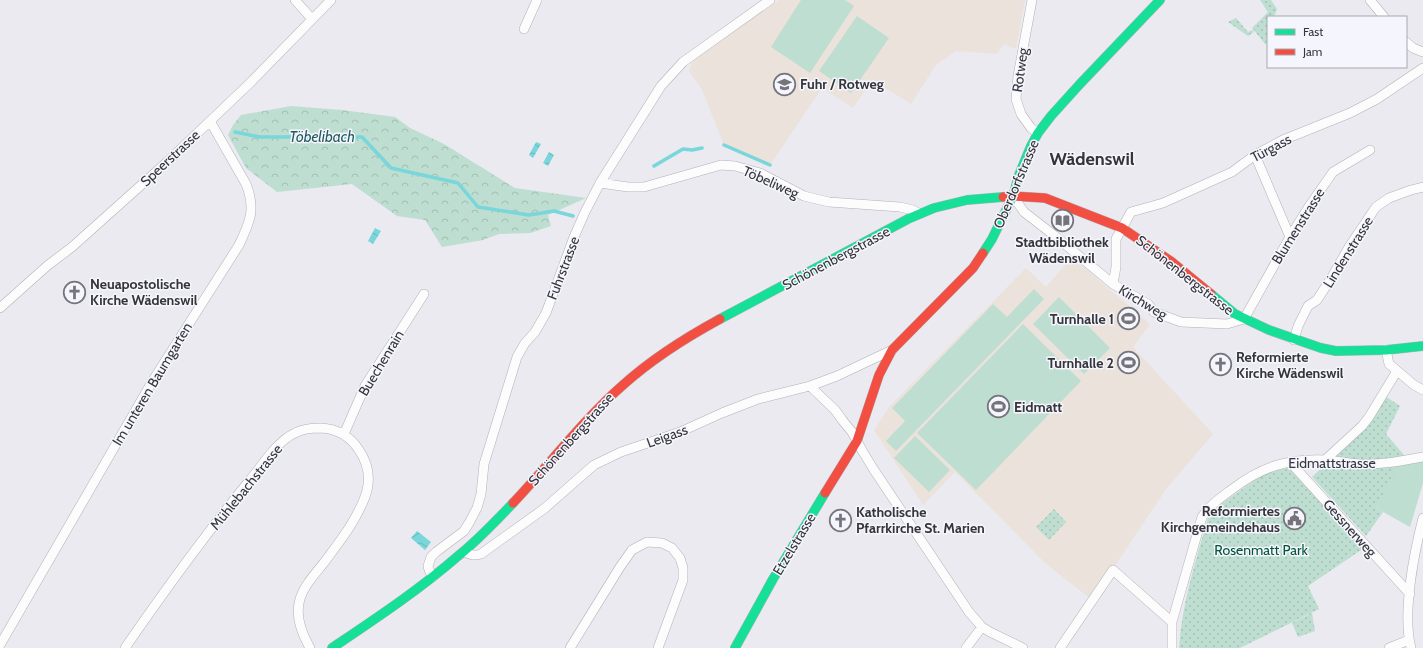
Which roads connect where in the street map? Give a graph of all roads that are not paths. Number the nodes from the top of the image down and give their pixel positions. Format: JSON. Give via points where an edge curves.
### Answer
{"nodes":[{"id":1,"x":295,"y":0,"type":"edge"},
{"id":2,"x":331,"y":0,"type":"edge"},
{"id":3,"x":537,"y":0,"type":"edge"},
{"id":4,"x":1032,"y":0,"type":"edge"},
{"id":5,"x":1160,"y":0,"type":"edge"},
{"id":6,"x":1370,"y":0,"type":"edge"},
{"id":7,"x":766,"y":1,"type":"edge"},
{"id":8,"x":1383,"y":16,"type":"edge"},
{"id":9,"x":312,"y":19,"type":"junction"},
{"id":10,"x":524,"y":29,"type":"dead end"},
{"id":11,"x":1407,"y":43,"type":"edge"},
{"id":12,"x":1423,"y":52,"type":"edge"},
{"id":13,"x":1423,"y":68,"type":"edge"},
{"id":14,"x":210,"y":120,"type":"junction"},
{"id":15,"x":1038,"y":133,"type":"junction"},
{"id":16,"x":1370,"y":150,"type":"dead end"},
{"id":17,"x":1255,"y":155,"type":"junction"},
{"id":18,"x":600,"y":183,"type":"junction"},
{"id":19,"x":1423,"y":187,"type":"edge"},
{"id":20,"x":1013,"y":196,"type":"junction"},
{"id":21,"x":920,"y":214,"type":"junction"},
{"id":22,"x":1122,"y":228,"type":"junction"},
{"id":23,"x":1290,"y":237,"type":"junction"},
{"id":24,"x":1113,"y":284,"type":"junction"},
{"id":25,"x":424,"y":294,"type":"dead end"},
{"id":26,"x":0,"y":308,"type":"edge"},
{"id":27,"x":1244,"y":319,"type":"junction"},
{"id":28,"x":1294,"y":340,"type":"junction"},
{"id":29,"x":1423,"y":346,"type":"edge"},
{"id":30,"x":892,"y":350,"type":"junction"},
{"id":31,"x":1386,"y":350,"type":"junction"},
{"id":32,"x":1396,"y":371,"type":"junction"},
{"id":33,"x":810,"y":386,"type":"junction"},
{"id":34,"x":1423,"y":390,"type":"edge"},
{"id":35,"x":344,"y":434,"type":"junction"},
{"id":36,"x":857,"y":441,"type":"junction"},
{"id":37,"x":1423,"y":458,"type":"edge"},
{"id":38,"x":1325,"y":460,"type":"junction"},
{"id":39,"x":1290,"y":462,"type":"junction"},
{"id":40,"x":1423,"y":518,"type":"edge"},
{"id":41,"x":465,"y":552,"type":"junction"},
{"id":42,"x":433,"y":577,"type":"junction"},
{"id":43,"x":1410,"y":594,"type":"junction"},
{"id":44,"x":1172,"y":622,"type":"junction"},
{"id":45,"x":982,"y":627,"type":"junction"},
{"id":46,"x":1410,"y":644,"type":"edge"},
{"id":47,"x":0,"y":645,"type":"edge"},
{"id":48,"x":125,"y":648,"type":"edge"},
{"id":49,"x":310,"y":648,"type":"edge"},
{"id":50,"x":332,"y":648,"type":"edge"},
{"id":51,"x":570,"y":648,"type":"edge"},
{"id":52,"x":658,"y":648,"type":"edge"},
{"id":53,"x":735,"y":648,"type":"edge"},
{"id":54,"x":966,"y":648,"type":"edge"},
{"id":55,"x":1023,"y":648,"type":"edge"},
{"id":56,"x":1060,"y":648,"type":"edge"},
{"id":57,"x":1172,"y":648,"type":"edge"},
{"id":58,"x":1389,"y":648,"type":"edge"}],
"edges":[{"from":1,"to":9,"type":"street"},
{"from":2,"to":9,"type":"street","name":"Speerstrasse"},
{"from":3,"to":10,"type":"street"},
{"from":4,"to":15,"type":"street","name":"Rotweg","via":[[1016,99],[1021,114]]},
{"from":5,"to":15,"type":"street","name":"Oberdorfstrasse","via":[[1082,82]]},
{"from":6,"to":8,"type":"street"},
{"from":7,"to":18,"type":"street","name":"Fuhrstrasse","via":[[683,62],[661,86]]},
{"from":9,"to":14,"type":"street","name":"Speerstrasse"},
{"from":11,"to":12,"type":"street"},
{"from":13,"to":17,"type":"street","name":"Türgass","via":[[1377,99],[1350,113],[1283,140]]},
{"from":14,"to":26,"type":"street","name":"Speerstrasse","via":[[167,162]]},
{"from":14,"to":47,"type":"street","name":"Im unteren Baumgarten","via":[[246,184],[250,195],[249,225],[148,389]]},
{"from":15,"to":20,"type":"street","name":"Oberdorfstrasse","via":[[1019,175]]},
{"from":16,"to":23,"type":"street","name":"Blumenstrasse","via":[[1333,172]]},
{"from":17,"to":22,"type":"street","name":"Türgass","via":[[1232,172],[1163,202],[1131,212]]},
{"from":17,"to":23,"type":"street"},
{"from":18,"to":21,"type":"street","name":"Töbeliweg","via":[[644,187],[721,165],[735,166],[760,173],[804,196],[829,202],[900,207]]},
{"from":18,"to":42,"type":"street","name":"Fuhrstrasse","via":[[574,237],[546,313],[517,357],[484,464],[477,508],[464,531],[431,557],[428,566]]},
{"from":19,"to":28,"type":"street","name":"Lindenstrasse","via":[[1389,198],[1376,207],[1332,277],[1316,300],[1308,306]]},
{"from":20,"to":21,"type":"street","name":"Schönenbergstrasse","via":[[967,200]]},
{"from":20,"to":22,"type":"street","name":"Schönenbergstrasse","via":[[1032,196],[1055,201]]},
{"from":20,"to":24,"type":"street","name":"Kirchweg","via":[[1024,212]]},
{"from":20,"to":30,"type":"street","name":"Oberdorfstrasse","via":[[992,239],[973,268]]},
{"from":21,"to":41,"type":"street","name":"Schönenbergstrasse","via":[[699,330],[664,352],[592,413],[514,503]]},
{"from":22,"to":24,"type":"street","name":"Kirchweg","via":[[1116,239]]},
{"from":22,"to":27,"type":"street","name":"Schönenbergstrasse","via":[[1172,262]]},
{"from":23,"to":27,"type":"street","name":"Blumenstrasse"},
{"from":24,"to":27,"type":"street","name":"Kirchweg","via":[[1148,304],[1154,312],[1172,320],[1227,324]]},
{"from":25,"to":35,"type":"street","name":"Buechenrain","via":[[365,386]]},
{"from":27,"to":28,"type":"street","name":"Schönenbergstrasse"},
{"from":28,"to":31,"type":"street","name":"Schönenbergstrasse","via":[[1336,351]]},
{"from":29,"to":31,"type":"street","name":"Schönenbergstrasse"},
{"from":30,"to":33,"type":"street","name":"Leigass"},
{"from":30,"to":36,"type":"street","name":"Oberdorfstrasse","via":[[879,375]]},
{"from":31,"to":32,"type":"street","via":[[1389,364]]},
{"from":32,"to":34,"type":"street"},
{"from":32,"to":38,"type":"street","via":[[1366,422]]},
{"from":33,"to":36,"type":"street","via":[[835,410]]},
{"from":33,"to":41,"type":"street","name":"Leigass","via":[[758,399],[680,432],[607,458],[594,465],[545,508],[481,554],[476,556]]},
{"from":35,"to":48,"type":"street","name":"Mühlebachstrasse","via":[[328,429],[309,429],[295,432],[282,442],[220,516]]},
{"from":35,"to":49,"type":"street","via":[[353,442],[366,462],[369,476],[368,492],[336,548],[303,590],[298,612]]},
{"from":36,"to":45,"type":"street","via":[[963,603]]},
{"from":36,"to":53,"type":"street","name":"Etzelstrasse","via":[[773,579]]},
{"from":37,"to":38,"type":"street","name":"Eidmattstrasse","via":[[1393,463],[1360,464]]},
{"from":38,"to":39,"type":"street","name":"Eidmattstrasse"},
{"from":39,"to":43,"type":"street","name":"Gessnerweg"},
{"from":39,"to":44,"type":"street","name":"Eidmattstrasse","via":[[1274,465],[1242,481],[1209,507],[1202,517]]},
{"from":40,"to":43,"type":"street","via":[[1417,541]]},
{"from":41,"to":42,"type":"street","name":"Schönenbergstrasse"},
{"from":42,"to":50,"type":"street","name":"Schönenbergstrasse"},
{"from":43,"to":46,"type":"street"},
{"from":44,"to":56,"type":"street","via":[[1113,570]]},
{"from":44,"to":57,"type":"street","name":"Eidmattstrasse"},
{"from":45,"to":54,"type":"street"},
{"from":45,"to":55,"type":"street"},
{"from":46,"to":58,"type":"street"},
{"from":51,"to":52,"type":"street","via":[[632,550],[647,542],[662,543],[672,548],[684,568],[683,580]]}]}
